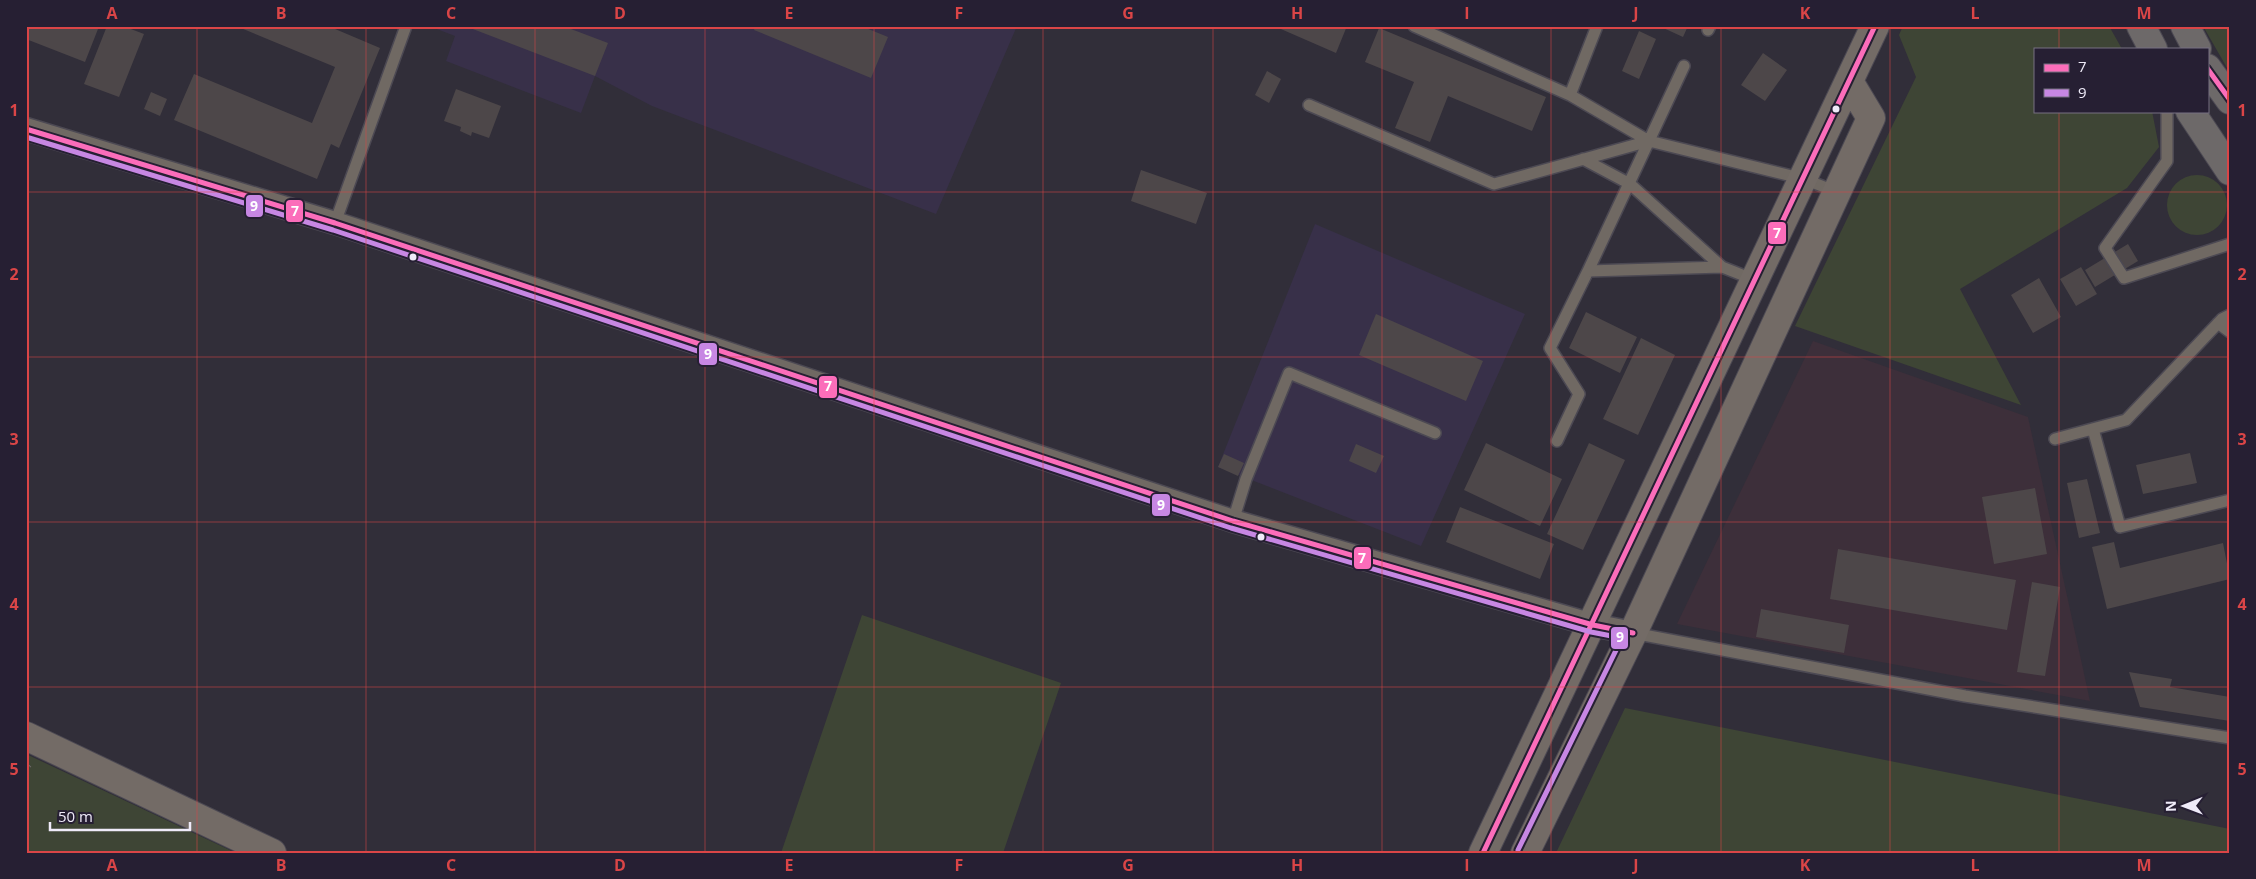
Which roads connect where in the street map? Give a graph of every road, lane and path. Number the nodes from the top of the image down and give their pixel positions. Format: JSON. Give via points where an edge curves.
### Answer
{"nodes":[{"id":1,"x":406,"y":26,"type":"edge"},
{"id":2,"x":1414,"y":26,"type":"edge"},
{"id":3,"x":1597,"y":26,"type":"edge"},
{"id":4,"x":1875,"y":26,"type":"edge"},
{"id":5,"x":2141,"y":26,"type":"edge"},
{"id":6,"x":2185,"y":26,"type":"edge"},
{"id":7,"x":2152,"y":48,"type":"edge"},
{"id":8,"x":2196,"y":48,"type":"edge"},
{"id":9,"x":1684,"y":66,"type":"dead end"},
{"id":10,"x":2208,"y":69,"type":"edge"},
{"id":11,"x":1850,"y":82,"type":"junction"},
{"id":12,"x":1570,"y":95,"type":"junction"},
{"id":13,"x":2230,"y":100,"type":"edge"},
{"id":14,"x":1309,"y":105,"type":"dead end"},
{"id":15,"x":2167,"y":112,"type":"edge"},
{"id":16,"x":2191,"y":112,"type":"edge"},
{"id":17,"x":26,"y":128,"type":"edge"},
{"id":18,"x":1650,"y":141,"type":"junction"},
{"id":19,"x":1582,"y":159,"type":"junction"},
{"id":20,"x":2230,"y":171,"type":"edge"},
{"id":21,"x":1804,"y":179,"type":"junction"},
{"id":22,"x":1630,"y":184,"type":"junction"},
{"id":23,"x":1837,"y":192,"type":"junction"},
{"id":24,"x":335,"y":223,"type":"junction"},
{"id":25,"x":2230,"y":244,"type":"edge"},
{"id":26,"x":1722,"y":267,"type":"junction"},
{"id":27,"x":1588,"y":271,"type":"junction"},
{"id":28,"x":1756,"y":280,"type":"junction"},
{"id":29,"x":2230,"y":315,"type":"edge"},
{"id":30,"x":2218,"y":323,"type":"junction"},
{"id":31,"x":2230,"y":332,"type":"edge"},
{"id":32,"x":2093,"y":428,"type":"junction"},
{"id":33,"x":1435,"y":433,"type":"dead end"},
{"id":34,"x":2055,"y":439,"type":"dead end"},
{"id":35,"x":1557,"y":441,"type":"dead end"},
{"id":36,"x":2230,"y":500,"type":"edge"},
{"id":37,"x":1232,"y":520,"type":"junction"},
{"id":38,"x":1592,"y":625,"type":"junction"},
{"id":39,"x":1633,"y":633,"type":"junction"},
{"id":40,"x":26,"y":736,"type":"edge"},
{"id":41,"x":2230,"y":738,"type":"edge"},
{"id":42,"x":272,"y":853,"type":"edge"},
{"id":43,"x":1482,"y":853,"type":"edge"},
{"id":44,"x":1525,"y":853,"type":"edge"}],
"edges":[{"from":1,"to":24,"type":"lane"},
{"from":2,"to":12,"type":"lane"},
{"from":3,"to":12,"type":"lane"},
{"from":4,"to":11,"type":"street"},
{"from":5,"to":7,"type":"highway"},
{"from":6,"to":8,"type":"highway"},
{"from":9,"to":18,"type":"lane"},
{"from":10,"to":13,"type":"highway"},
{"from":11,"to":21,"type":"street"},
{"from":11,"to":23,"type":"street","via":[[1871,118]]},
{"from":12,"to":18,"type":"lane"},
{"from":14,"to":19,"type":"lane","via":[[1494,184]]},
{"from":15,"to":25,"type":"lane","via":[[2167,161],[2105,248],[2124,278]]},
{"from":16,"to":20,"type":"highway"},
{"from":17,"to":24,"type":"street"},
{"from":18,"to":19,"type":"lane"},
{"from":18,"to":21,"type":"lane"},
{"from":18,"to":22,"type":"lane"},
{"from":19,"to":22,"type":"lane"},
{"from":21,"to":23,"type":"lane"},
{"from":21,"to":28,"type":"street"},
{"from":22,"to":26,"type":"lane"},
{"from":22,"to":27,"type":"lane"},
{"from":23,"to":39,"type":"street"},
{"from":24,"to":37,"type":"street"},
{"from":26,"to":27,"type":"lane"},
{"from":26,"to":28,"type":"lane"},
{"from":27,"to":35,"type":"lane","via":[[1550,348],[1579,394]]},
{"from":28,"to":38,"type":"street"},
{"from":29,"to":30,"type":"lane"},
{"from":30,"to":31,"type":"lane"},
{"from":30,"to":32,"type":"lane","via":[[2126,420]]},
{"from":32,"to":34,"type":"lane"},
{"from":32,"to":36,"type":"lane","via":[[2120,527]]},
{"from":33,"to":37,"type":"lane","via":[[1289,373]]},
{"from":37,"to":38,"type":"street"},
{"from":38,"to":39,"type":"street"},
{"from":38,"to":43,"type":"street"},
{"from":39,"to":41,"type":"lane","via":[[1965,696]]},
{"from":39,"to":44,"type":"street"},
{"from":40,"to":42,"type":"street"}]}
